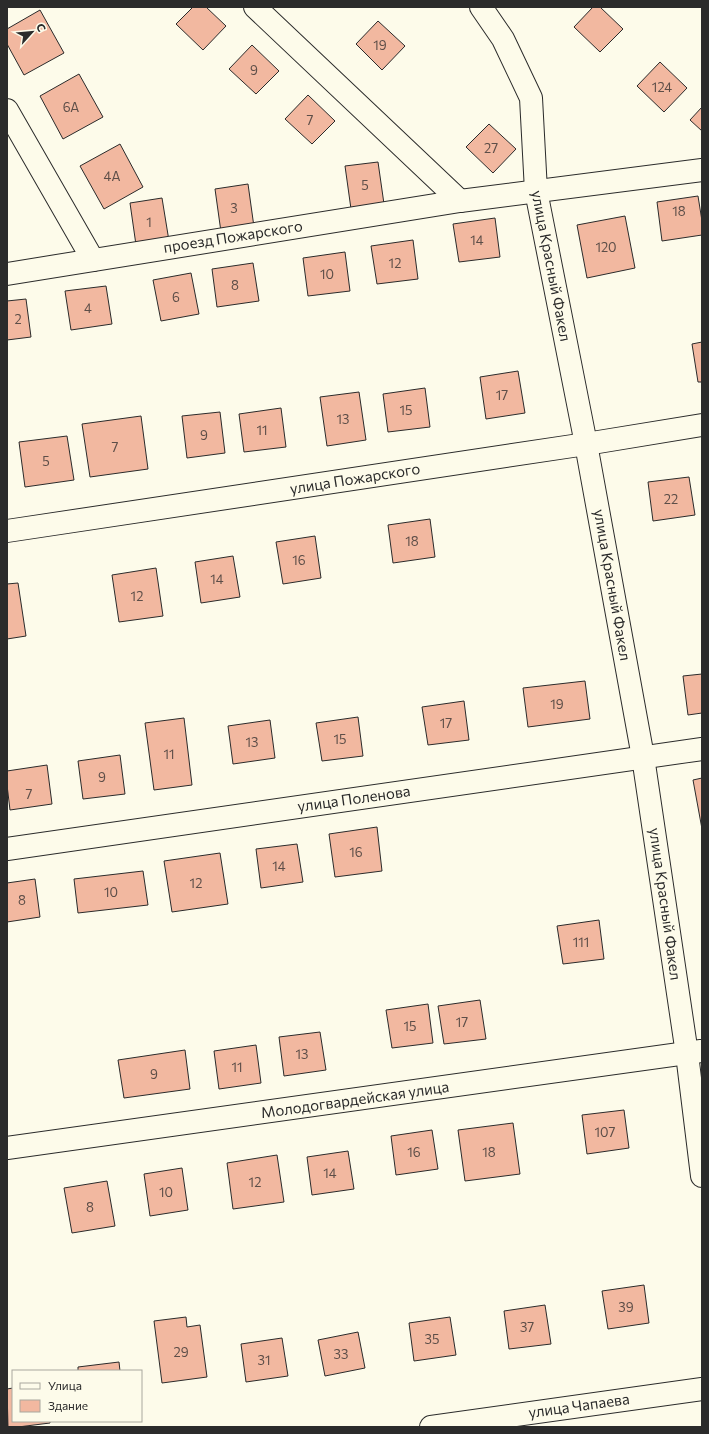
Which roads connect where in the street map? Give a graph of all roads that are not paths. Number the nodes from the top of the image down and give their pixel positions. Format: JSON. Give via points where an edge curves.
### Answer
{"nodes":[{"id":1,"x":255,"y":7,"type":"edge"},
{"id":2,"x":481,"y":7,"type":"edge"},
{"id":3,"x":7,"y":110,"type":"edge"},
{"id":4,"x":702,"y":170,"type":"edge"},
{"id":5,"x":536,"y":191,"type":"junction"},
{"id":6,"x":460,"y":201,"type":"junction"},
{"id":7,"x":93,"y":260,"type":"junction"},
{"id":8,"x":7,"y":274,"type":"edge"},
{"id":9,"x":702,"y":425,"type":"edge"},
{"id":10,"x":586,"y":444,"type":"junction"},
{"id":11,"x":7,"y":531,"type":"edge"},
{"id":12,"x":702,"y":749,"type":"edge"},
{"id":13,"x":643,"y":757,"type":"junction"},
{"id":14,"x":7,"y":849,"type":"edge"},
{"id":15,"x":694,"y":1052,"type":"edge"},
{"id":16,"x":7,"y":1148,"type":"edge"},
{"id":17,"x":702,"y":1176,"type":"edge"},
{"id":18,"x":702,"y":1389,"type":"edge"},
{"id":19,"x":431,"y":1427,"type":"edge"}],
"edges":[{"from":1,"to":6,"type":"street"},
{"from":2,"to":5,"type":"street","name":"улица Красный Факел","via":[[503,40],[531,98]]},
{"from":3,"to":7,"type":"street"},
{"from":4,"to":5,"type":"street","name":"проезд Пожарского"},
{"from":5,"to":6,"type":"street","name":"проезд Пожарского"},
{"from":5,"to":10,"type":"street","name":"улица Красный Факел"},
{"from":6,"to":7,"type":"street","name":"проезд Пожарского"},
{"from":7,"to":8,"type":"street","name":"проезд Пожарского"},
{"from":9,"to":10,"type":"street","name":"улица Пожарского"},
{"from":10,"to":11,"type":"street","name":"улица Пожарского"},
{"from":10,"to":13,"type":"street","name":"улица Красный Факел"},
{"from":12,"to":13,"type":"street","name":"улица Поленова"},
{"from":13,"to":14,"type":"street","name":"улица Поленова"},
{"from":13,"to":15,"type":"street","name":"улица Красный Факел"},
{"from":15,"to":16,"type":"street","name":"Молодогвардейская улица"},
{"from":15,"to":17,"type":"street","name":"улица Красный Факел"},
{"from":18,"to":19,"type":"street","name":"улица Чапаева"}]}
